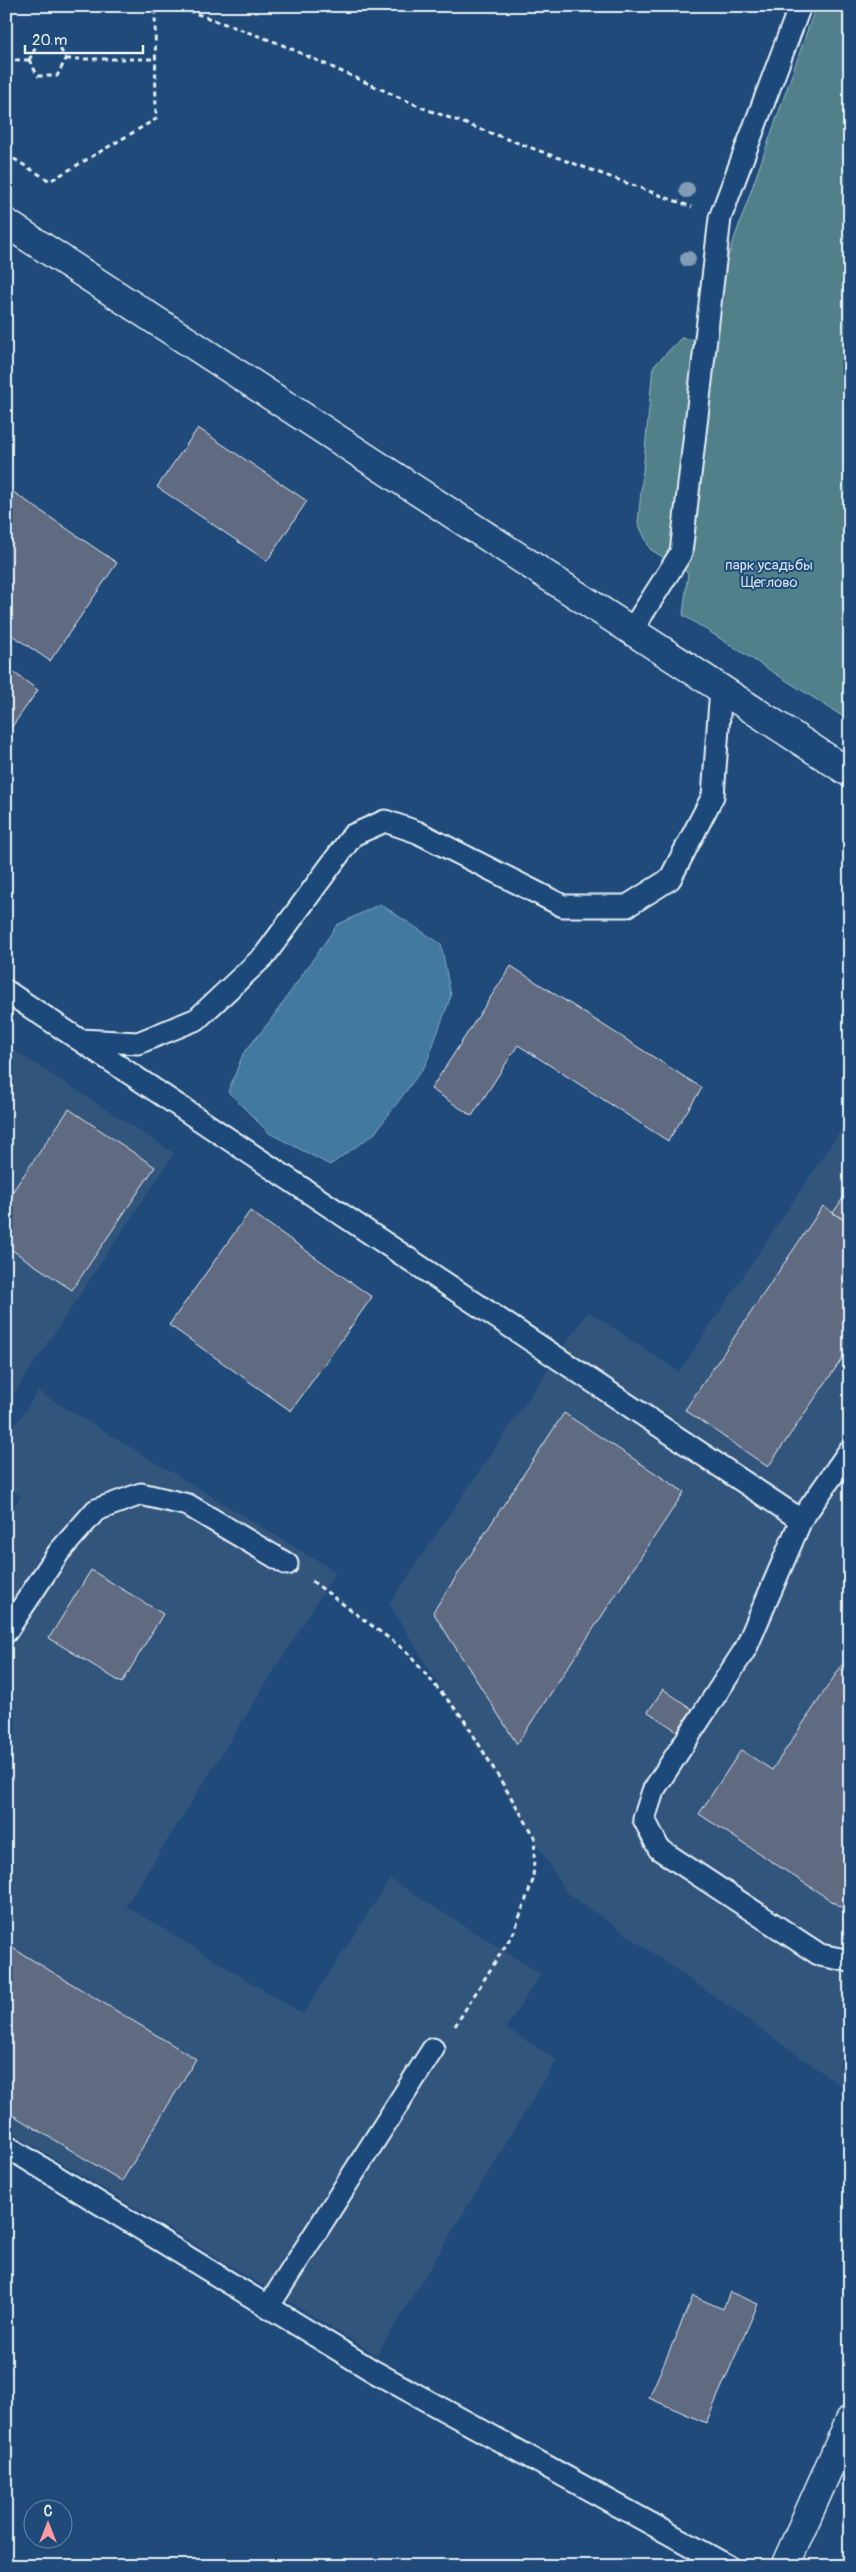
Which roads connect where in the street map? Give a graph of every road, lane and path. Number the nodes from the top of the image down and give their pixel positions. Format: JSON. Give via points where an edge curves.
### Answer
{"nodes":[{"id":1,"x":155,"y":6,"type":"edge"},
{"id":2,"x":171,"y":6,"type":"edge"},
{"id":3,"x":800,"y":6,"type":"edge"},
{"id":4,"x":156,"y":59,"type":"junction"},
{"id":5,"x":6,"y":60,"type":"edge"},
{"id":6,"x":29,"y":60,"type":"junction"},
{"id":7,"x":66,"y":60,"type":"junction"},
{"id":8,"x":6,"y":154,"type":"edge"},
{"id":9,"x":720,"y":218,"type":"junction"},
{"id":10,"x":6,"y":223,"type":"edge"},
{"id":11,"x":632,"y":630,"type":"junction"},
{"id":12,"x":721,"y":688,"type":"junction"},
{"id":13,"x":850,"y":773,"type":"edge"},
{"id":14,"x":6,"y":991,"type":"edge"},
{"id":15,"x":80,"y":1040,"type":"junction"},
{"id":16,"x":850,"y":1450,"type":"edge"},
{"id":17,"x":801,"y":1520,"type":"junction"},
{"id":18,"x":287,"y":1564,"type":"joint"},
{"id":19,"x":6,"y":1632,"type":"edge"},
{"id":20,"x":850,"y":1961,"type":"edge"},
{"id":21,"x":433,"y":2049,"type":"joint"},
{"id":22,"x":6,"y":2146,"type":"edge"},
{"id":23,"x":268,"y":2307,"type":"junction"},
{"id":24,"x":850,"y":2420,"type":"edge"},
{"id":25,"x":728,"y":2566,"type":"edge"},
{"id":26,"x":785,"y":2566,"type":"edge"}],
"edges":[{"from":1,"to":4,"type":"path"},
{"from":2,"to":9,"type":"path","via":[[278,43],[422,108]]},
{"from":3,"to":9,"type":"lane"},
{"from":4,"to":7,"type":"path"},
{"from":4,"to":8,"type":"path","via":[[156,119],[50,181]]},
{"from":5,"to":6,"type":"path"},
{"from":6,"to":7,"type":"path","via":[[38,76],[57,76]]},
{"from":6,"to":7,"type":"path","via":[[38,43],[57,43]]},
{"from":9,"to":11,"type":"lane","via":[[681,553]]},
{"from":10,"to":11,"type":"main road"},
{"from":11,"to":12,"type":"main road"},
{"from":12,"to":13,"type":"main road"},
{"from":12,"to":15,"type":"lane","via":[[713,796],[670,879],[627,906],[563,906],[417,832],[385,820],[353,835],[265,955],[197,1019],[138,1043]]},
{"from":14,"to":15,"type":"lane"},
{"from":15,"to":17,"type":"lane"},
{"from":16,"to":17,"type":"lane"},
{"from":17,"to":20,"type":"lane","via":[[746,1648],[653,1791],[644,1819],[659,1849],[820,1955]]},
{"from":18,"to":19,"type":"lane","via":[[188,1505],[141,1494],[96,1510],[59,1552]]},
{"from":18,"to":21,"type":"path","via":[[406,1651],[463,1718],[535,1837],[533,1880],[514,1932],[460,2019]]},
{"from":21,"to":23,"type":"lane"},
{"from":22,"to":23,"type":"lane"},
{"from":23,"to":25,"type":"lane","via":[[373,2371]]},
{"from":24,"to":26,"type":"main road"}]}
